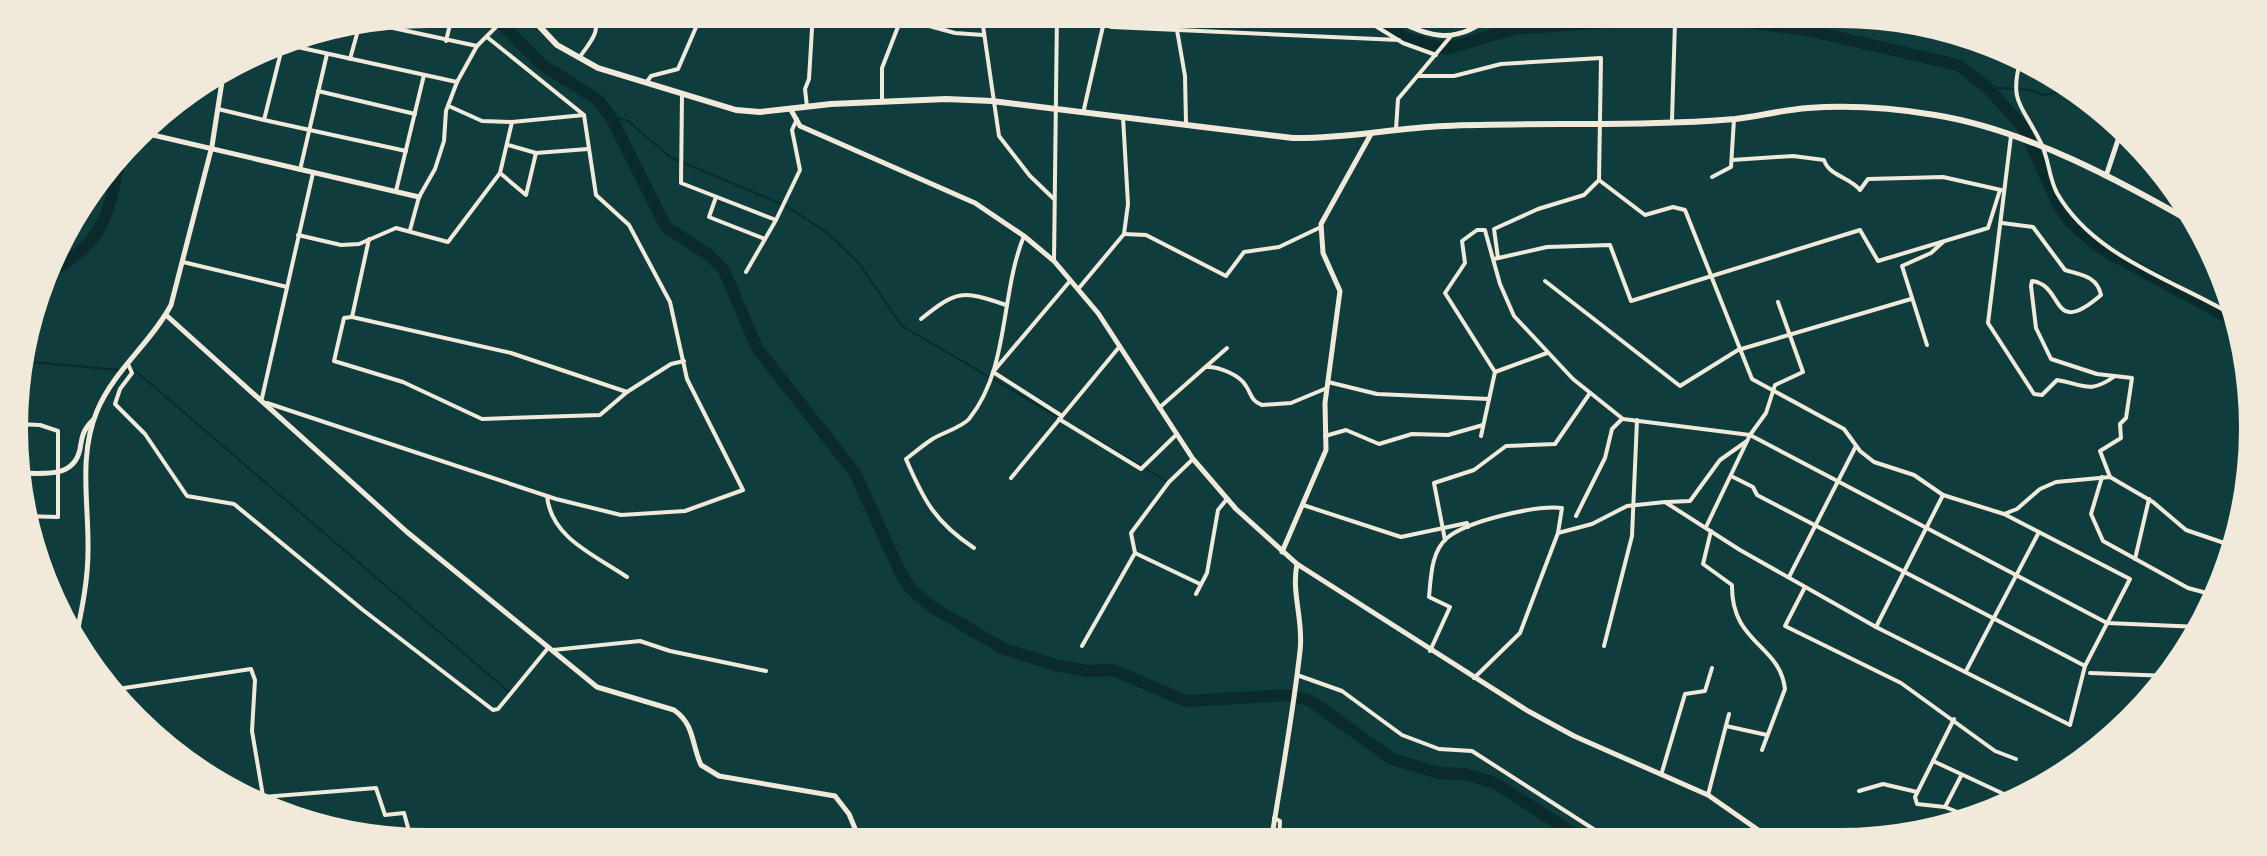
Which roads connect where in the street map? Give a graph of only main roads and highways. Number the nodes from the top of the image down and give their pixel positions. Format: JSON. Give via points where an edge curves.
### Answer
{"nodes":[{"id":1,"x":539,"y":26,"type":"edge"},
{"id":2,"x":2180,"y":216,"type":"edge"}],
"edges":[{"from":1,"to":2,"type":"main road","via":[[557,45],[598,68],[736,110],[992,101],[1293,138],[1440,126],[1734,119],[1857,106],[1934,115],[2027,141]]}]}
